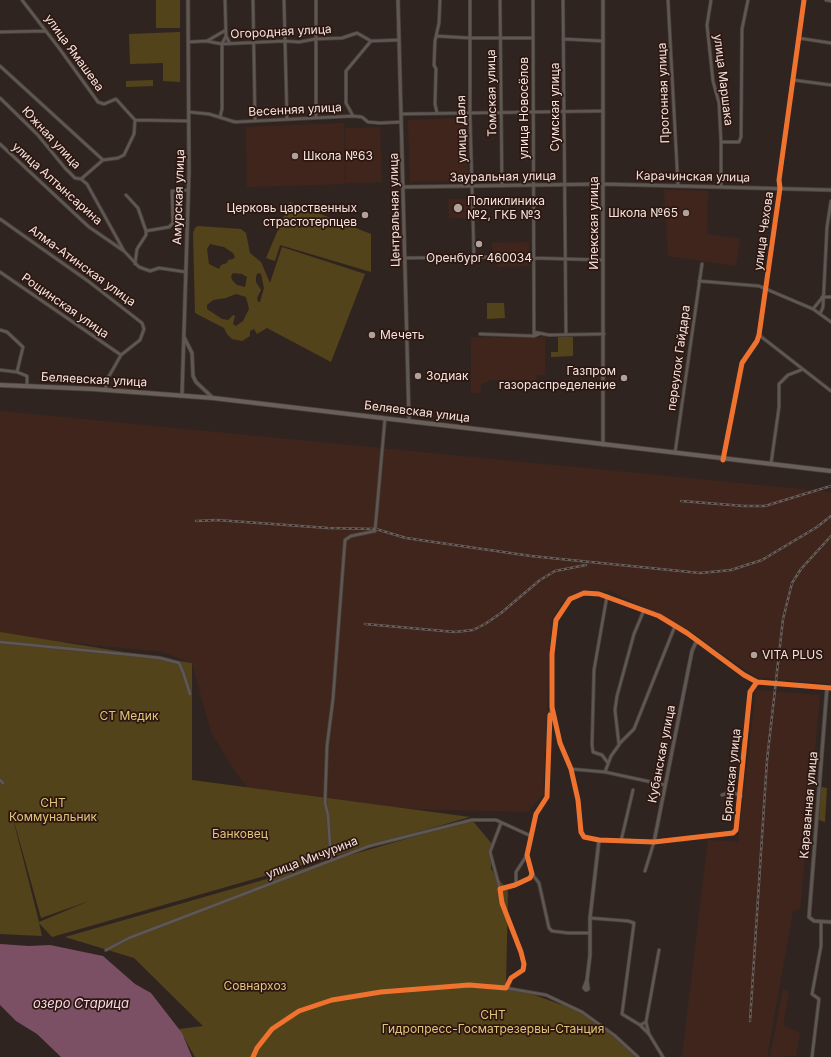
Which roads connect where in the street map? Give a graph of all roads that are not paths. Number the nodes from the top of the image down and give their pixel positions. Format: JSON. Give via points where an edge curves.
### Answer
{"nodes":[{"id":1,"x":22,"y":0,"type":"edge"},
{"id":2,"x":188,"y":0,"type":"edge"},
{"id":3,"x":225,"y":0,"type":"edge"},
{"id":4,"x":253,"y":0,"type":"edge"},
{"id":5,"x":284,"y":0,"type":"edge"},
{"id":6,"x":316,"y":0,"type":"edge"},
{"id":7,"x":398,"y":0,"type":"edge"},
{"id":8,"x":440,"y":0,"type":"edge"},
{"id":9,"x":470,"y":0,"type":"edge"},
{"id":10,"x":500,"y":0,"type":"edge"},
{"id":11,"x":533,"y":0,"type":"edge"},
{"id":12,"x":563,"y":0,"type":"edge"},
{"id":13,"x":603,"y":0,"type":"edge"},
{"id":14,"x":668,"y":0,"type":"edge"},
{"id":15,"x":712,"y":0,"type":"edge"},
{"id":16,"x":748,"y":0,"type":"edge"},
{"id":17,"x":804,"y":0,"type":"edge"},
{"id":18,"x":826,"y":0,"type":"edge"},
{"id":19,"x":831,"y":1,"type":"edge"},
{"id":20,"x":226,"y":30,"type":"junction"},
{"id":21,"x":47,"y":31,"type":"junction"},
{"id":22,"x":0,"y":32,"type":"edge"},
{"id":23,"x":226,"y":36,"type":"junction"},
{"id":24,"x":436,"y":36,"type":"junction"},
{"id":25,"x":500,"y":37,"type":"junction"},
{"id":26,"x":470,"y":38,"type":"junction"},
{"id":27,"x":534,"y":38,"type":"junction"},
{"id":28,"x":798,"y":38,"type":"junction"},
{"id":29,"x":315,"y":39,"type":"junction"},
{"id":30,"x":564,"y":39,"type":"junction"},
{"id":31,"x":399,"y":40,"type":"junction"},
{"id":32,"x":206,"y":41,"type":"junction"},
{"id":33,"x":284,"y":41,"type":"junction"},
{"id":34,"x":371,"y":41,"type":"junction"},
{"id":35,"x":603,"y":41,"type":"junction"},
{"id":36,"x":188,"y":42,"type":"junction"},
{"id":37,"x":253,"y":43,"type":"junction"},
{"id":38,"x":831,"y":43,"type":"edge"},
{"id":39,"x":222,"y":44,"type":"junction"},
{"id":40,"x":230,"y":44,"type":"junction"},
{"id":41,"x":0,"y":66,"type":"edge"},
{"id":42,"x":793,"y":80,"type":"junction"},
{"id":43,"x":831,"y":85,"type":"edge"},
{"id":44,"x":0,"y":98,"type":"edge"},
{"id":45,"x":532,"y":111,"type":"junction"},
{"id":46,"x":563,"y":111,"type":"junction"},
{"id":47,"x":603,"y":111,"type":"junction"},
{"id":48,"x":189,"y":112,"type":"junction"},
{"id":49,"x":502,"y":112,"type":"junction"},
{"id":50,"x":437,"y":113,"type":"junction"},
{"id":51,"x":470,"y":113,"type":"junction"},
{"id":52,"x":401,"y":114,"type":"junction"},
{"id":53,"x":353,"y":116,"type":"junction"},
{"id":54,"x":220,"y":117,"type":"junction"},
{"id":55,"x":287,"y":118,"type":"junction"},
{"id":56,"x":316,"y":118,"type":"junction"},
{"id":57,"x":135,"y":120,"type":"junction"},
{"id":58,"x":255,"y":120,"type":"junction"},
{"id":59,"x":189,"y":121,"type":"junction"},
{"id":60,"x":401,"y":122,"type":"junction"},
{"id":61,"x":721,"y":142,"type":"junction"},
{"id":62,"x":0,"y":144,"type":"edge"},
{"id":63,"x":102,"y":160,"type":"junction"},
{"id":64,"x":81,"y":179,"type":"junction"},
{"id":65,"x":603,"y":184,"type":"junction"},
{"id":66,"x":533,"y":185,"type":"junction"},
{"id":67,"x":565,"y":185,"type":"junction"},
{"id":68,"x":403,"y":186,"type":"junction"},
{"id":69,"x":472,"y":186,"type":"junction"},
{"id":70,"x":502,"y":186,"type":"junction"},
{"id":71,"x":678,"y":186,"type":"junction"},
{"id":72,"x":721,"y":186,"type":"junction"},
{"id":73,"x":780,"y":188,"type":"junction"},
{"id":74,"x":188,"y":190,"type":"junction"},
{"id":75,"x":831,"y":190,"type":"edge"},
{"id":76,"x":126,"y":195,"type":"dead end"},
{"id":77,"x":831,"y":201,"type":"edge"},
{"id":78,"x":0,"y":219,"type":"edge"},
{"id":79,"x":146,"y":231,"type":"junction"},
{"id":80,"x":124,"y":251,"type":"junction"},
{"id":81,"x":487,"y":257,"type":"dead end"},
{"id":82,"x":405,"y":258,"type":"junction"},
{"id":83,"x":474,"y":258,"type":"junction"},
{"id":84,"x":533,"y":258,"type":"junction"},
{"id":85,"x":565,"y":259,"type":"junction"},
{"id":86,"x":603,"y":260,"type":"junction"},
{"id":87,"x":135,"y":264,"type":"junction"},
{"id":88,"x":702,"y":264,"type":"dead end"},
{"id":89,"x":0,"y":272,"type":"edge"},
{"id":90,"x":186,"y":272,"type":"junction"},
{"id":91,"x":699,"y":281,"type":"junction"},
{"id":92,"x":766,"y":289,"type":"junction"},
{"id":93,"x":822,"y":297,"type":"junction"},
{"id":94,"x":831,"y":298,"type":"edge"},
{"id":95,"x":812,"y":309,"type":"junction"},
{"id":96,"x":820,"y":314,"type":"junction"},
{"id":97,"x":831,"y":322,"type":"edge"},
{"id":98,"x":0,"y":330,"type":"edge"},
{"id":99,"x":480,"y":334,"type":"dead end"},
{"id":100,"x":534,"y":334,"type":"junction"},
{"id":101,"x":604,"y":334,"type":"junction"},
{"id":102,"x":759,"y":334,"type":"junction"},
{"id":103,"x":566,"y":335,"type":"junction"},
{"id":104,"x":183,"y":336,"type":"junction"},
{"id":105,"x":121,"y":355,"type":"junction"},
{"id":106,"x":0,"y":370,"type":"edge"},
{"id":107,"x":801,"y":370,"type":"junction"},
{"id":108,"x":17,"y":372,"type":"junction"},
{"id":109,"x":0,"y":385,"type":"edge"},
{"id":110,"x":27,"y":387,"type":"junction"},
{"id":111,"x":105,"y":390,"type":"junction"},
{"id":112,"x":831,"y":391,"type":"edge"},
{"id":113,"x":182,"y":395,"type":"junction"},
{"id":114,"x":213,"y":398,"type":"junction"},
{"id":115,"x":385,"y":418,"type":"junction"},
{"id":116,"x":409,"y":420,"type":"junction"},
{"id":117,"x":603,"y":445,"type":"junction"},
{"id":118,"x":675,"y":453,"type":"junction"},
{"id":119,"x":722,"y":460,"type":"junction"},
{"id":120,"x":771,"y":465,"type":"junction"},
{"id":121,"x":831,"y":471,"type":"edge"},
{"id":122,"x":607,"y":596,"type":"junction"},
{"id":123,"x":644,"y":610,"type":"junction"},
{"id":124,"x":675,"y":626,"type":"junction"},
{"id":125,"x":697,"y":640,"type":"junction"},
{"id":126,"x":0,"y":642,"type":"edge"},
{"id":127,"x":757,"y":682,"type":"junction"},
{"id":128,"x":827,"y":688,"type":"junction"},
{"id":129,"x":831,"y":688,"type":"edge"},
{"id":130,"x":190,"y":694,"type":"dead end"},
{"id":131,"x":552,"y":707,"type":"junction"},
{"id":132,"x":619,"y":745,"type":"junction"},
{"id":133,"x":608,"y":764,"type":"junction"},
{"id":134,"x":571,"y":769,"type":"junction"},
{"id":135,"x":605,"y":772,"type":"junction"},
{"id":136,"x":0,"y":780,"type":"edge"},
{"id":137,"x":3,"y":783,"type":"dead end"},
{"id":138,"x":665,"y":785,"type":"junction"},
{"id":139,"x":633,"y":790,"type":"dead end"},
{"id":140,"x":722,"y":795,"type":"dead end"},
{"id":141,"x":741,"y":796,"type":"junction"},
{"id":142,"x":501,"y":823,"type":"junction"},
{"id":143,"x":531,"y":836,"type":"junction"},
{"id":144,"x":599,"y":840,"type":"junction"},
{"id":145,"x":621,"y":842,"type":"junction"},
{"id":146,"x":654,"y":842,"type":"junction"},
{"id":147,"x":527,"y":855,"type":"junction"},
{"id":148,"x":331,"y":860,"type":"junction"},
{"id":149,"x":645,"y":871,"type":"dead end"},
{"id":150,"x":532,"y":874,"type":"junction"},
{"id":151,"x":515,"y":885,"type":"junction"},
{"id":152,"x":500,"y":889,"type":"junction"},
{"id":153,"x":590,"y":918,"type":"junction"},
{"id":154,"x":821,"y":922,"type":"junction"},
{"id":155,"x":831,"y":922,"type":"edge"},
{"id":156,"x":589,"y":933,"type":"junction"},
{"id":157,"x":106,"y":950,"type":"dead end"},
{"id":158,"x":659,"y":950,"type":"dead end"},
{"id":159,"x":587,"y":980,"type":"dead end"},
{"id":160,"x":506,"y":988,"type":"junction"},
{"id":161,"x":646,"y":1022,"type":"junction"},
{"id":162,"x":640,"y":1025,"type":"junction"},
{"id":163,"x":649,"y":1034,"type":"junction"},
{"id":164,"x":253,"y":1057,"type":"edge"},
{"id":165,"x":638,"y":1057,"type":"edge"},
{"id":166,"x":663,"y":1057,"type":"edge"},
{"id":167,"x":812,"y":1057,"type":"edge"}],
"edges":[{"from":1,"to":21,"type":"street","name":"улица Ямашева"},
{"from":2,"to":36,"type":"street","name":"Амурская улица"},
{"from":3,"to":20,"type":"street"},
{"from":4,"to":37,"type":"street"},
{"from":5,"to":33,"type":"street"},
{"from":6,"to":29,"type":"street"},
{"from":7,"to":31,"type":"street","name":"Центральная улица"},
{"from":8,"to":24,"type":"street"},
{"from":9,"to":26,"type":"street","name":"улица Даля"},
{"from":10,"to":25,"type":"street","name":"Томская улица"},
{"from":11,"to":27,"type":"street","name":"улица Новосёлов"},
{"from":12,"to":30,"type":"street","name":"Сумская улица"},
{"from":13,"to":35,"type":"street","name":"Илекская улица"},
{"from":14,"to":71,"type":"street","name":"Прогонная улица"},
{"from":15,"to":61,"type":"street","name":"улица Маршака","via":[[707,25],[713,81],[719,102]]},
{"from":16,"to":61,"type":"street","via":[[742,29],[741,137],[739,142]]},
{"from":17,"to":28,"type":"street","name":"улица Чехова"},
{"from":18,"to":19,"type":"street"},
{"from":20,"to":23,"type":"street"},
{"from":20,"to":32,"type":"street"},
{"from":21,"to":22,"type":"street"},
{"from":21,"to":57,"type":"street","name":"улица Ямашева","via":[[98,102],[104,104],[116,99]]},
{"from":23,"to":39,"type":"street"},
{"from":23,"to":40,"type":"street"},
{"from":24,"to":26,"type":"street"},
{"from":24,"to":50,"type":"street","via":[[434,65]]},
{"from":25,"to":26,"type":"street"},
{"from":25,"to":27,"type":"street"},
{"from":25,"to":49,"type":"street","name":"Томская улица"},
{"from":26,"to":51,"type":"street","name":"улица Даля"},
{"from":27,"to":45,"type":"street","name":"улица Новосёлов"},
{"from":28,"to":38,"type":"street"},
{"from":28,"to":42,"type":"street","name":"улица Чехова"},
{"from":29,"to":33,"type":"street","name":"Огородная улица"},
{"from":29,"to":34,"type":"street","name":"Огородная улица","via":[[342,38],[357,33]]},
{"from":29,"to":56,"type":"street"},
{"from":30,"to":35,"type":"street"},
{"from":30,"to":46,"type":"street","name":"Сумская улица"},
{"from":31,"to":34,"type":"street"},
{"from":31,"to":52,"type":"street","name":"Центральная улица"},
{"from":32,"to":36,"type":"street","name":"Огородная улица"},
{"from":32,"to":39,"type":"street","name":"Огородная улица"},
{"from":33,"to":37,"type":"street","name":"Огородная улица"},
{"from":33,"to":55,"type":"street"},
{"from":34,"to":53,"type":"street","via":[[346,71],[346,103]]},
{"from":35,"to":47,"type":"street","name":"Илекская улица"},
{"from":36,"to":48,"type":"street","name":"Амурская улица"},
{"from":37,"to":40,"type":"street","name":"Огородная улица"},
{"from":37,"to":58,"type":"street"},
{"from":39,"to":40,"type":"street","name":"Огородная улица"},
{"from":39,"to":54,"type":"street","via":[[223,97]]},
{"from":41,"to":63,"type":"street","name":"Южная улица"},
{"from":42,"to":43,"type":"street"},
{"from":42,"to":73,"type":"street","name":"улица Чехова","via":[[778,180]]},
{"from":44,"to":64,"type":"street","name":"Южная улица","via":[[37,134],[75,178]]},
{"from":45,"to":46,"type":"street"},
{"from":45,"to":49,"type":"street"},
{"from":45,"to":66,"type":"street","name":"улица Новосёлов"},
{"from":46,"to":47,"type":"street"},
{"from":46,"to":67,"type":"street","name":"Сумская улица"},
{"from":47,"to":65,"type":"street","name":"Илекская улица"},
{"from":48,"to":54,"type":"street","name":"Весенняя улица"},
{"from":48,"to":59,"type":"street","name":"Амурская улица"},
{"from":49,"to":51,"type":"street"},
{"from":49,"to":70,"type":"street","name":"Томская улица"},
{"from":50,"to":51,"type":"street"},
{"from":50,"to":52,"type":"street"},
{"from":51,"to":69,"type":"street","name":"улица Даля"},
{"from":52,"to":60,"type":"street","name":"Центральная улица"},
{"from":53,"to":56,"type":"street","name":"Весенняя улица"},
{"from":53,"to":60,"type":"street","name":"Весенняя улица","via":[[362,117],[368,122]]},
{"from":54,"to":58,"type":"street","name":"Весенняя улица","via":[[235,122]]},
{"from":55,"to":56,"type":"street","name":"Весенняя улица"},
{"from":55,"to":58,"type":"street","name":"Весенняя улица"},
{"from":57,"to":59,"type":"street"},
{"from":57,"to":63,"type":"street","via":[[134,134],[124,154],[118,158]]},
{"from":59,"to":74,"type":"street","name":"Амурская улица"},
{"from":60,"to":68,"type":"street","name":"Центральная улица"},
{"from":61,"to":72,"type":"street","name":"улица Маршака"},
{"from":62,"to":80,"type":"street","name":"улица Алтынсарина","via":[[89,227]]},
{"from":63,"to":64,"type":"street"},
{"from":64,"to":80,"type":"street","name":"Южная улица","via":[[98,200]]},
{"from":65,"to":67,"type":"street","name":"Зауральная улица"},
{"from":65,"to":71,"type":"street","name":"Карачинская улица"},
{"from":65,"to":86,"type":"street","name":"Илекская улица"},
{"from":66,"to":67,"type":"street","name":"Зауральная улица"},
{"from":66,"to":70,"type":"street","name":"Зауральная улица"},
{"from":66,"to":84,"type":"street","name":"улица Новосёлов"},
{"from":67,"to":85,"type":"street","name":"Сумская улица"},
{"from":68,"to":69,"type":"street","name":"Зауральная улица"},
{"from":68,"to":82,"type":"street","name":"Центральная улица"},
{"from":69,"to":70,"type":"street","name":"Зауральная улица"},
{"from":69,"to":83,"type":"street","name":"улица Даля"},
{"from":71,"to":72,"type":"street","name":"Карачинская улица"},
{"from":72,"to":73,"type":"street","name":"Карачинская улица"},
{"from":73,"to":75,"type":"street","name":"Карачинская улица"},
{"from":73,"to":92,"type":"street","name":"улица Чехова"},
{"from":74,"to":79,"type":"street","via":[[172,191],[173,224]]},
{"from":74,"to":90,"type":"street","name":"Амурская улица"},
{"from":76,"to":79,"type":"street","via":[[138,208]]},
{"from":77,"to":93,"type":"street"},
{"from":78,"to":105,"type":"street","name":"Алма-Атинская улица","via":[[138,319],[144,330],[143,335]]},
{"from":79,"to":87,"type":"street","via":[[136,249]]},
{"from":80,"to":87,"type":"street","name":"улица Алтынсарина"},
{"from":81,"to":83,"type":"street"},
{"from":82,"to":83,"type":"street"},
{"from":82,"to":116,"type":"street","name":"Центральная улица"},
{"from":84,"to":85,"type":"street"},
{"from":84,"to":100,"type":"street","name":"улица Новосёлов"},
{"from":85,"to":86,"type":"street"},
{"from":85,"to":103,"type":"street","name":"Сумская улица"},
{"from":86,"to":101,"type":"street","name":"Илекская улица"},
{"from":87,"to":90,"type":"street","name":"улица Алтынсарина","via":[[150,271],[159,268]]},
{"from":88,"to":91,"type":"street","name":"переулок Гайдара"},
{"from":89,"to":105,"type":"street","name":"Рощинская улица"},
{"from":90,"to":104,"type":"street","name":"Амурская улица"},
{"from":91,"to":92,"type":"street","via":[[736,283]]},
{"from":91,"to":118,"type":"street","name":"переулок Гайдара"},
{"from":92,"to":95,"type":"street"},
{"from":92,"to":102,"type":"street","name":"улица Чехова"},
{"from":93,"to":94,"type":"street"},
{"from":93,"to":95,"type":"street"},
{"from":93,"to":96,"type":"street","via":[[823,307]]},
{"from":95,"to":96,"type":"street"},
{"from":96,"to":97,"type":"street"},
{"from":98,"to":108,"type":"street","via":[[7,332],[23,347]]},
{"from":99,"to":100,"type":"street"},
{"from":100,"to":103,"type":"street"},
{"from":101,"to":103,"type":"street"},
{"from":101,"to":117,"type":"street","name":"Илекская улица"},
{"from":102,"to":107,"type":"street"},
{"from":102,"to":119,"type":"street","name":"улица Чехова","via":[[742,363]]},
{"from":104,"to":113,"type":"street","name":"Амурская улица"},
{"from":104,"to":114,"type":"street","via":[[192,353],[193,376]]},
{"from":105,"to":111,"type":"street","via":[[108,378]]},
{"from":106,"to":108,"type":"street"},
{"from":107,"to":112,"type":"street"},
{"from":107,"to":120,"type":"street","via":[[788,375],[779,384],[779,407]]},
{"from":108,"to":110,"type":"street","via":[[27,376]]},
{"from":109,"to":110,"type":"main road","name":"Беляевская улица"},
{"from":110,"to":111,"type":"main road","name":"Беляевская улица"},
{"from":111,"to":113,"type":"main road","name":"Беляевская улица"},
{"from":113,"to":114,"type":"main road","name":"Беляевская улица"},
{"from":114,"to":115,"type":"main road","name":"Беляевская улица"},
{"from":115,"to":116,"type":"main road","name":"Беляевская улица"},
{"from":115,"to":148,"type":"street","via":[[375,531],[351,536],[345,540],[327,746],[325,803]]},
{"from":116,"to":117,"type":"main road","name":"Беляевская улица"},
{"from":117,"to":118,"type":"main road","name":"Беляевская улица"},
{"from":118,"to":119,"type":"main road","name":"Беляевская улица"},
{"from":119,"to":120,"type":"main road","name":"Беляевская улица"},
{"from":120,"to":121,"type":"main road","name":"Беляевская улица"},
{"from":122,"to":123,"type":"street"},
{"from":122,"to":131,"type":"street","via":[[591,593],[576,596],[565,604],[556,620],[552,654]]},
{"from":122,"to":133,"type":"street","via":[[594,670],[592,744],[593,752],[602,755]]},
{"from":123,"to":124,"type":"street"},
{"from":123,"to":132,"type":"street","via":[[634,634],[617,696],[615,710]]},
{"from":124,"to":125,"type":"street"},
{"from":124,"to":132,"type":"street","via":[[634,730]]},
{"from":125,"to":127,"type":"street"},
{"from":125,"to":138,"type":"street","name":"Кубанская улица","via":[[692,651]]},
{"from":126,"to":130,"type":"street","via":[[172,661],[179,663]]},
{"from":127,"to":128,"type":"street"},
{"from":127,"to":141,"type":"street","name":"Брянская улица","via":[[750,692]]},
{"from":128,"to":129,"type":"street"},
{"from":128,"to":154,"type":"street","name":"Караванная улица","via":[[809,917]]},
{"from":131,"to":134,"type":"street","via":[[560,743]]},
{"from":131,"to":143,"type":"street","via":[[549,719],[547,797],[536,814]]},
{"from":132,"to":133,"type":"street"},
{"from":133,"to":135,"type":"street"},
{"from":134,"to":135,"type":"street"},
{"from":134,"to":144,"type":"street","via":[[578,800],[581,832],[584,837]]},
{"from":135,"to":138,"type":"street"},
{"from":136,"to":137,"type":"street"},
{"from":138,"to":146,"type":"street","name":"Кубанская улица"},
{"from":139,"to":145,"type":"street"},
{"from":140,"to":141,"type":"street","via":[[731,792]]},
{"from":141,"to":146,"type":"street","name":"Брянская улица","via":[[738,825],[733,833]]},
{"from":142,"to":143,"type":"street","name":"улица Мичурина"},
{"from":142,"to":148,"type":"street","name":"улица Мичурина","via":[[496,820],[472,820],[369,846]]},
{"from":142,"to":152,"type":"street","via":[[490,852]]},
{"from":143,"to":147,"type":"street"},
{"from":144,"to":145,"type":"street","name":"Брянская улица"},
{"from":144,"to":153,"type":"street"},
{"from":145,"to":146,"type":"street","name":"Брянская улица"},
{"from":146,"to":149,"type":"street","name":"Кубанская улица"},
{"from":147,"to":150,"type":"street"},
{"from":147,"to":151,"type":"street","via":[[516,872]]},
{"from":148,"to":157,"type":"street","name":"улица Мичурина","via":[[129,938]]},
{"from":150,"to":151,"type":"street","via":[[530,878]]},
{"from":150,"to":156,"type":"street","via":[[539,883],[549,928],[552,931],[568,933]]},
{"from":151,"to":152,"type":"street"},
{"from":152,"to":160,"type":"street","via":[[502,903],[524,964],[523,970],[511,978]]},
{"from":153,"to":156,"type":"street"},
{"from":153,"to":162,"type":"street","via":[[634,923],[622,1014]]},
{"from":154,"to":155,"type":"street"},
{"from":154,"to":167,"type":"street","via":[[821,946],[812,994],[819,999]]},
{"from":156,"to":159,"type":"street"},
{"from":158,"to":161,"type":"street"},
{"from":160,"to":164,"type":"street","via":[[469,985],[425,988],[332,1000],[299,1010],[272,1029]]},
{"from":160,"to":165,"type":"street","via":[[546,995],[582,1012],[614,1034]]},
{"from":161,"to":162,"type":"street"},
{"from":161,"to":163,"type":"street"},
{"from":162,"to":163,"type":"street"},
{"from":163,"to":166,"type":"street"}]}
